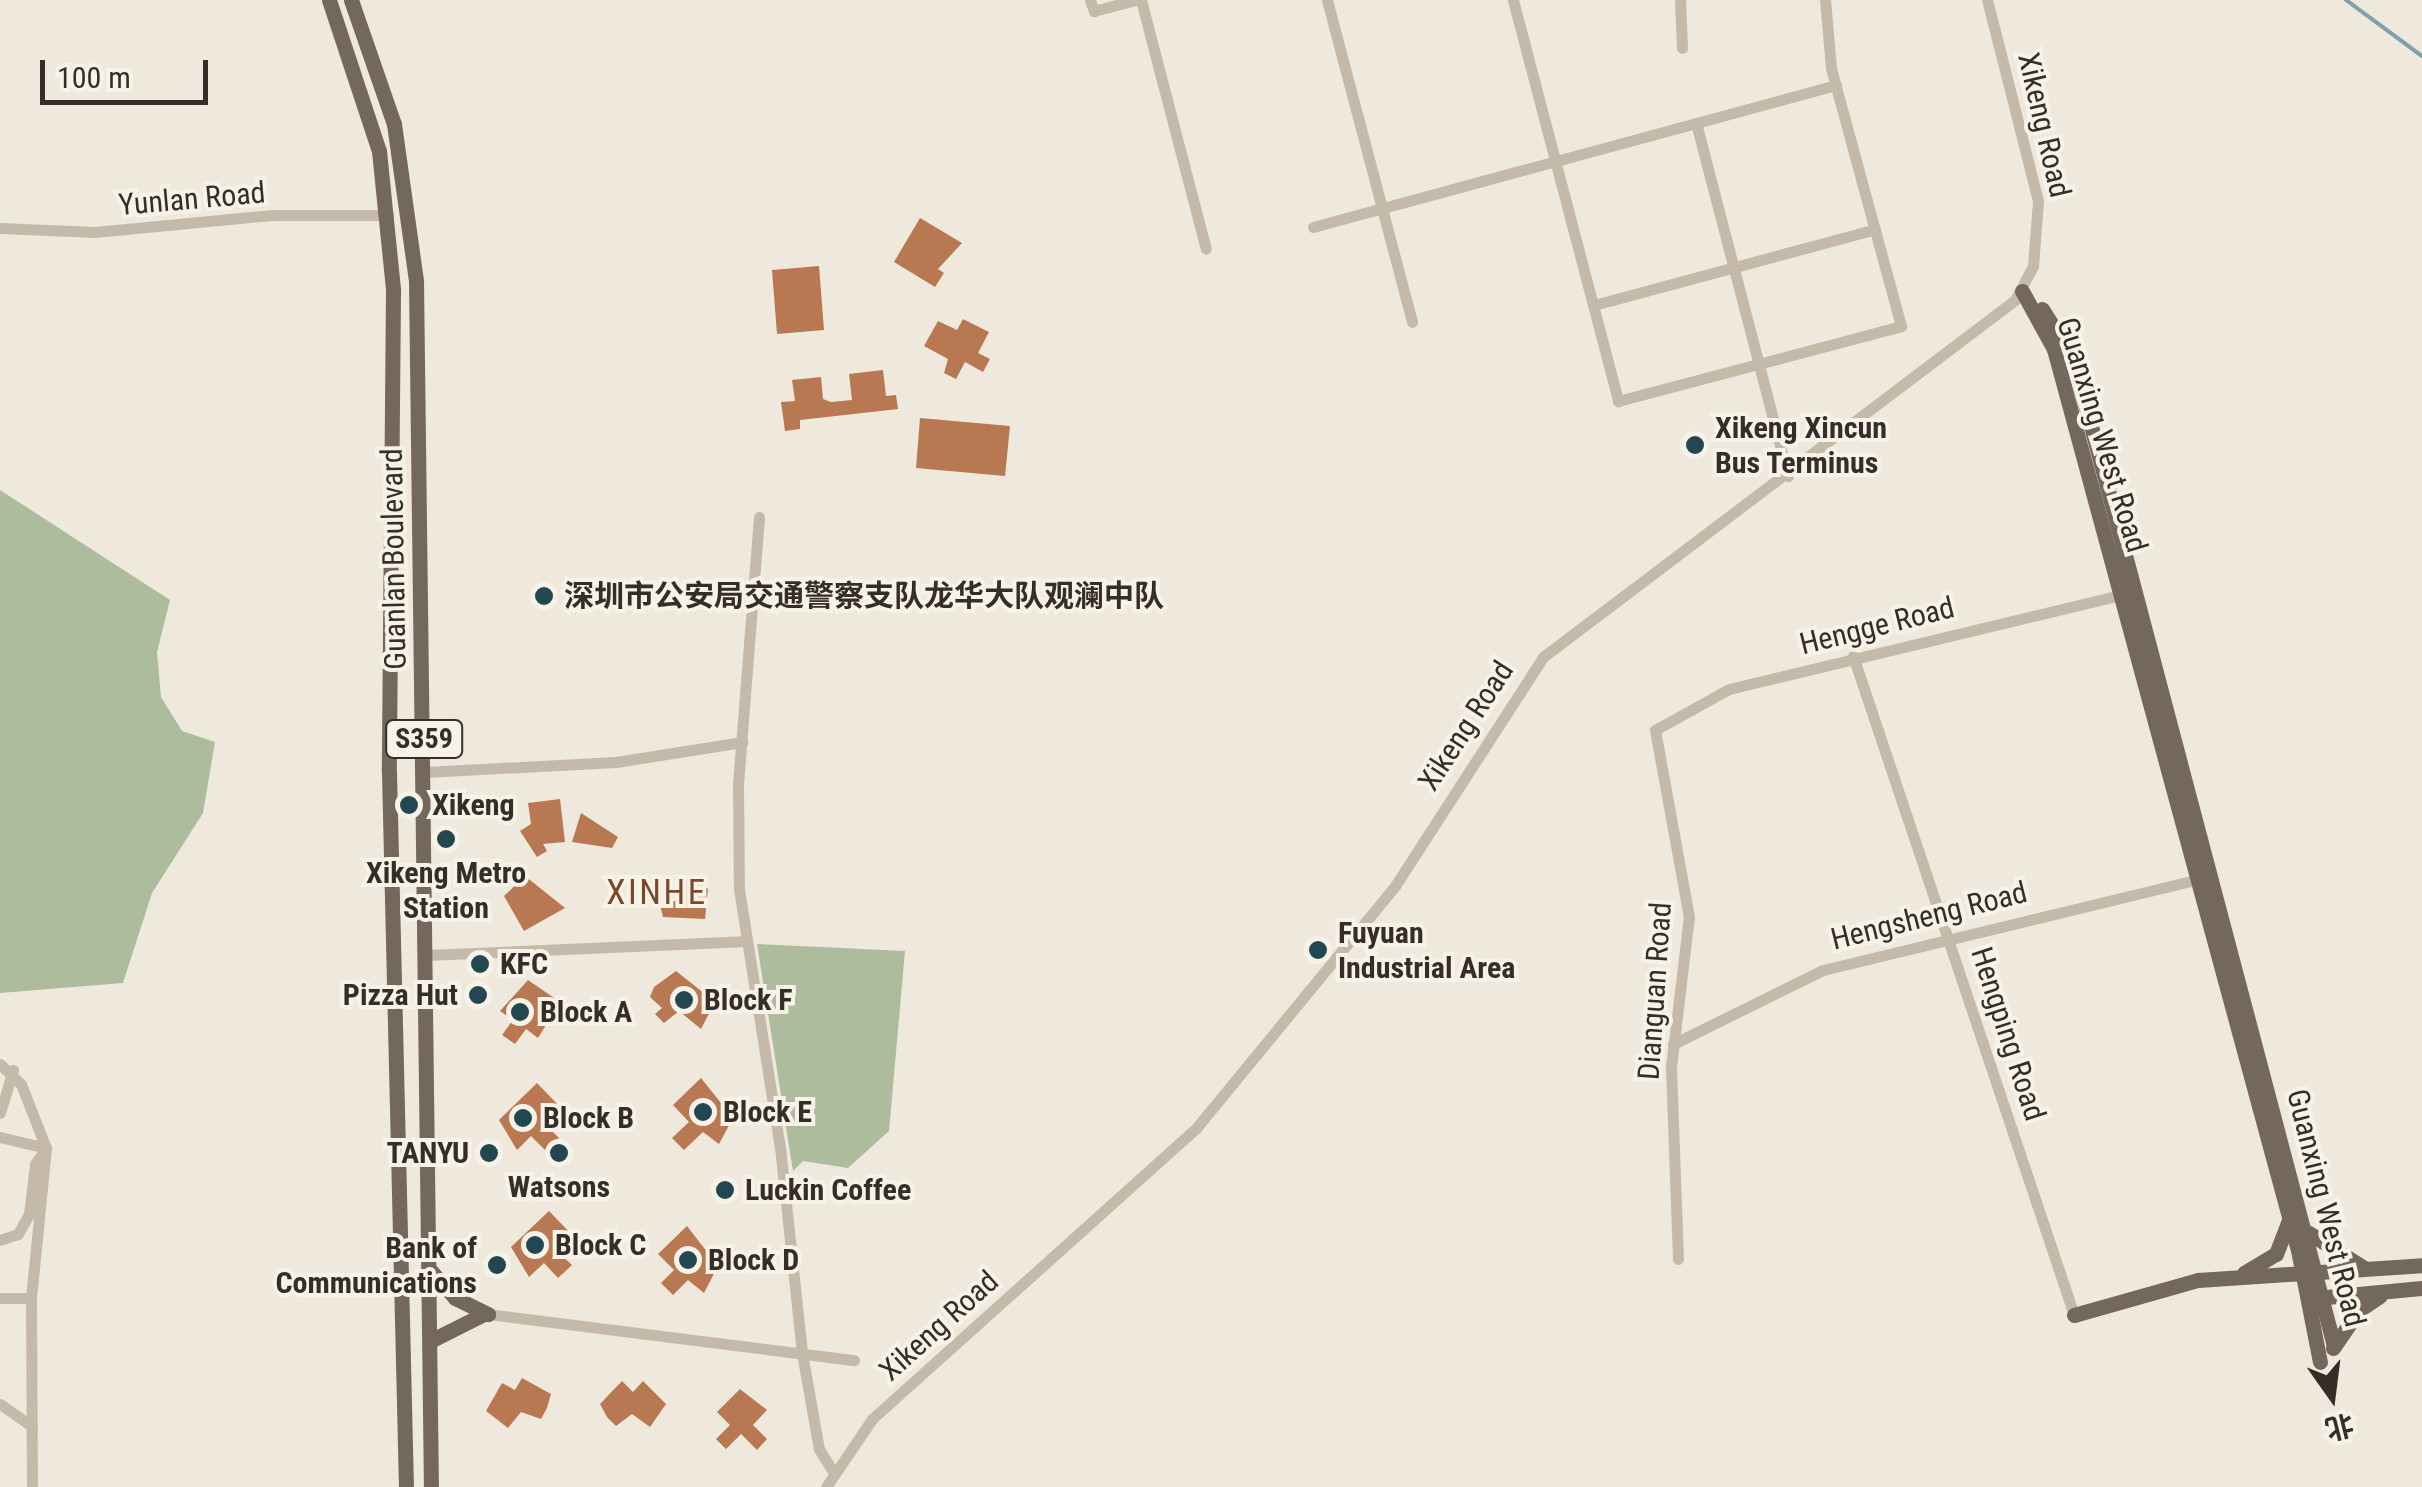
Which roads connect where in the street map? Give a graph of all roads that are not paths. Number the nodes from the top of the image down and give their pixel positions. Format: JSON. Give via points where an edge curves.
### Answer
{"nodes":[{"id":1,"x":330,"y":0,"type":"edge"},
{"id":2,"x":351,"y":0,"type":"edge"},
{"id":3,"x":1090,"y":0,"type":"edge"},
{"id":4,"x":1138,"y":0,"type":"edge"},
{"id":5,"x":1327,"y":0,"type":"edge"},
{"id":6,"x":1513,"y":0,"type":"edge"},
{"id":7,"x":1680,"y":0,"type":"edge"},
{"id":8,"x":1826,"y":0,"type":"edge"},
{"id":9,"x":1987,"y":0,"type":"edge"},
{"id":10,"x":1682,"y":48,"type":"dead end"},
{"id":11,"x":1836,"y":85,"type":"junction"},
{"id":12,"x":1696,"y":123,"type":"junction"},
{"id":13,"x":1556,"y":161,"type":"junction"},
{"id":14,"x":1382,"y":209,"type":"junction"},
{"id":15,"x":388,"y":215,"type":"junction"},
{"id":16,"x":0,"y":228,"type":"edge"},
{"id":17,"x":1313,"y":228,"type":"dead end"},
{"id":18,"x":1874,"y":229,"type":"junction"},
{"id":19,"x":1206,"y":248,"type":"dead end"},
{"id":20,"x":1734,"y":268,"type":"junction"},
{"id":21,"x":2022,"y":291,"type":"junction"},
{"id":22,"x":1594,"y":306,"type":"junction"},
{"id":23,"x":1412,"y":322,"type":"dead end"},
{"id":24,"x":1759,"y":364,"type":"junction"},
{"id":25,"x":1788,"y":476,"type":"junction"},
{"id":26,"x":760,"y":517,"type":"dead end"},
{"id":27,"x":2120,"y":595,"type":"junction"},
{"id":28,"x":1854,"y":656,"type":"junction"},
{"id":29,"x":1654,"y":730,"type":"joint"},
{"id":30,"x":742,"y":742,"type":"junction"},
{"id":31,"x":425,"y":772,"type":"junction"},
{"id":32,"x":2205,"y":877,"type":"junction"},
{"id":33,"x":1950,"y":940,"type":"junction"},
{"id":34,"x":743,"y":941,"type":"junction"},
{"id":35,"x":427,"y":955,"type":"junction"},
{"id":36,"x":1672,"y":1044,"type":"junction"},
{"id":37,"x":6,"y":1067,"type":"edge"},
{"id":38,"x":0,"y":1113,"type":"edge"},
{"id":39,"x":0,"y":1137,"type":"edge"},
{"id":40,"x":46,"y":1148,"type":"junction"},
{"id":41,"x":2288,"y":1213,"type":"junction"},
{"id":42,"x":2304,"y":1222,"type":"junction"},
{"id":43,"x":0,"y":1240,"type":"edge"},
{"id":44,"x":1678,"y":1259,"type":"dead end"},
{"id":45,"x":2422,"y":1265,"type":"edge"},
{"id":46,"x":430,"y":1270,"type":"junction"},
{"id":47,"x":2378,"y":1270,"type":"junction"},
{"id":48,"x":2311,"y":1276,"type":"junction"},
{"id":49,"x":2224,"y":1278,"type":"junction"},
{"id":50,"x":2422,"y":1288,"type":"edge"},
{"id":51,"x":2398,"y":1290,"type":"junction"},
{"id":52,"x":0,"y":1298,"type":"edge"},
{"id":53,"x":31,"y":1298,"type":"junction"},
{"id":54,"x":2316,"y":1298,"type":"junction"},
{"id":55,"x":488,"y":1314,"type":"junction"},
{"id":56,"x":2074,"y":1315,"type":"joint"},
{"id":57,"x":430,"y":1341,"type":"junction"},
{"id":58,"x":802,"y":1354,"type":"junction"},
{"id":59,"x":854,"y":1360,"type":"dead end"},
{"id":60,"x":0,"y":1404,"type":"edge"},
{"id":61,"x":32,"y":1426,"type":"junction"},
{"id":62,"x":833,"y":1471,"type":"junction"},
{"id":63,"x":32,"y":1487,"type":"edge"},
{"id":64,"x":406,"y":1487,"type":"edge"},
{"id":65,"x":431,"y":1487,"type":"edge"},
{"id":66,"x":826,"y":1487,"type":"edge"}],
"edges":[{"from":1,"to":15,"type":"main road","name":"Guanlan Boulevard","number":"S359","via":[[370,114]]},
{"from":2,"to":31,"type":"main road","name":"Guanlan Boulevard","number":"S359","via":[[394,124],[412,228]]},
{"from":3,"to":4,"type":"street","via":[[1094,11]]},
{"from":4,"to":19,"type":"street"},
{"from":5,"to":14,"type":"street"},
{"from":6,"to":13,"type":"street"},
{"from":7,"to":10,"type":"street"},
{"from":8,"to":11,"type":"street"},
{"from":9,"to":21,"type":"street","name":"Xikeng Road","via":[[2038,201],[2038,238]]},
{"from":11,"to":12,"type":"street"},
{"from":11,"to":18,"type":"street"},
{"from":12,"to":13,"type":"street"},
{"from":12,"to":20,"type":"street"},
{"from":13,"to":14,"type":"street"},
{"from":13,"to":22,"type":"street"},
{"from":14,"to":17,"type":"street"},
{"from":14,"to":23,"type":"street"},
{"from":15,"to":16,"type":"street","name":"Yunlan Road","via":[[272,216],[95,232]]},
{"from":15,"to":64,"type":"main road","name":"Guanlan Boulevard","number":"S359","via":[[389,791]]},
{"from":18,"to":20,"type":"street"},
{"from":18,"to":24,"type":"street","via":[[1901,326]]},
{"from":20,"to":22,"type":"street"},
{"from":20,"to":24,"type":"street"},
{"from":21,"to":25,"type":"street","name":"Xikeng Road","via":[[1954,354]]},
{"from":21,"to":27,"type":"main road","name":"Guanxing West Road","via":[[2050,337]]},
{"from":21,"to":32,"type":"main road","name":"Guanxing West Road","via":[[2058,324],[2073,358]]},
{"from":22,"to":24,"type":"street","via":[[1618,401]]},
{"from":24,"to":25,"type":"street"},
{"from":25,"to":62,"type":"street","name":"Xikeng Road","via":[[1543,657],[1395,886],[1198,1126],[872,1419]]},
{"from":26,"to":30,"type":"street"},
{"from":27,"to":28,"type":"street","name":"Hengge Road"},
{"from":27,"to":32,"type":"main road","name":"Guanxing West Road"},
{"from":28,"to":29,"type":"street","name":"Hengge Road","via":[[1729,689]]},
{"from":28,"to":33,"type":"street","name":"Hengping Road"},
{"from":29,"to":36,"type":"street","name":"Dianguan Road","via":[[1689,905]]},
{"from":30,"to":31,"type":"street","via":[[616,762]]},
{"from":30,"to":34,"type":"street"},
{"from":31,"to":35,"type":"main road","name":"Guanlan Boulevard","number":"S359"},
{"from":32,"to":33,"type":"street","name":"Hengsheng Road"},
{"from":32,"to":41,"type":"main road","name":"Guanxing West Road"},
{"from":32,"to":42,"type":"main road","name":"Guanxing West Road"},
{"from":33,"to":36,"type":"street","name":"Hengsheng Road","via":[[1804,977]]},
{"from":33,"to":56,"type":"street","name":"Hengping Road"},
{"from":34,"to":35,"type":"street"},
{"from":34,"to":58,"type":"street","via":[[780,1147]]},
{"from":35,"to":46,"type":"main road","name":"Guanlan Boulevard","number":"S359"},
{"from":36,"to":44,"type":"street","name":"Dianguan Road"},
{"from":37,"to":38,"type":"street"},
{"from":37,"to":40,"type":"street"},
{"from":39,"to":40,"type":"street"},
{"from":40,"to":43,"type":"street","via":[[34,1164],[29,1214],[18,1234]]},
{"from":40,"to":53,"type":"street"},
{"from":41,"to":48,"type":"main road","name":"Guanxing West Road"},
{"from":41,"to":49,"type":"main road","via":[[2276,1254]]},
{"from":42,"to":47,"type":"main road","via":[[2344,1260]]},
{"from":42,"to":48,"type":"main road","name":"Guanxing West Road"},
{"from":45,"to":47,"type":"main road"},
{"from":46,"to":55,"type":"main road","via":[[454,1298]]},
{"from":46,"to":57,"type":"main road","name":"Guanlan Boulevard","number":"S359"},
{"from":47,"to":48,"type":"main road"},
{"from":48,"to":49,"type":"main road"},
{"from":48,"to":54,"type":"main road","name":"Guanxing West Road"},
{"from":49,"to":56,"type":"main road","via":[[2157,1287]]},
{"from":50,"to":51,"type":"main road"},
{"from":51,"to":54,"type":"main road"},
{"from":51,"to":54,"type":"main road","name":"Guanxing West Road","via":[[2366,1303],[2334,1346]]},
{"from":52,"to":53,"type":"street"},
{"from":53,"to":61,"type":"street"},
{"from":55,"to":57,"type":"main road","via":[[458,1320]]},
{"from":55,"to":58,"type":"street"},
{"from":57,"to":65,"type":"main road","name":"Guanlan Boulevard","number":"S359"},
{"from":58,"to":59,"type":"street"},
{"from":58,"to":62,"type":"street","via":[[819,1449]]},
{"from":60,"to":61,"type":"street"},
{"from":61,"to":63,"type":"street"},
{"from":62,"to":66,"type":"street","name":"Xikeng Road"}]}
